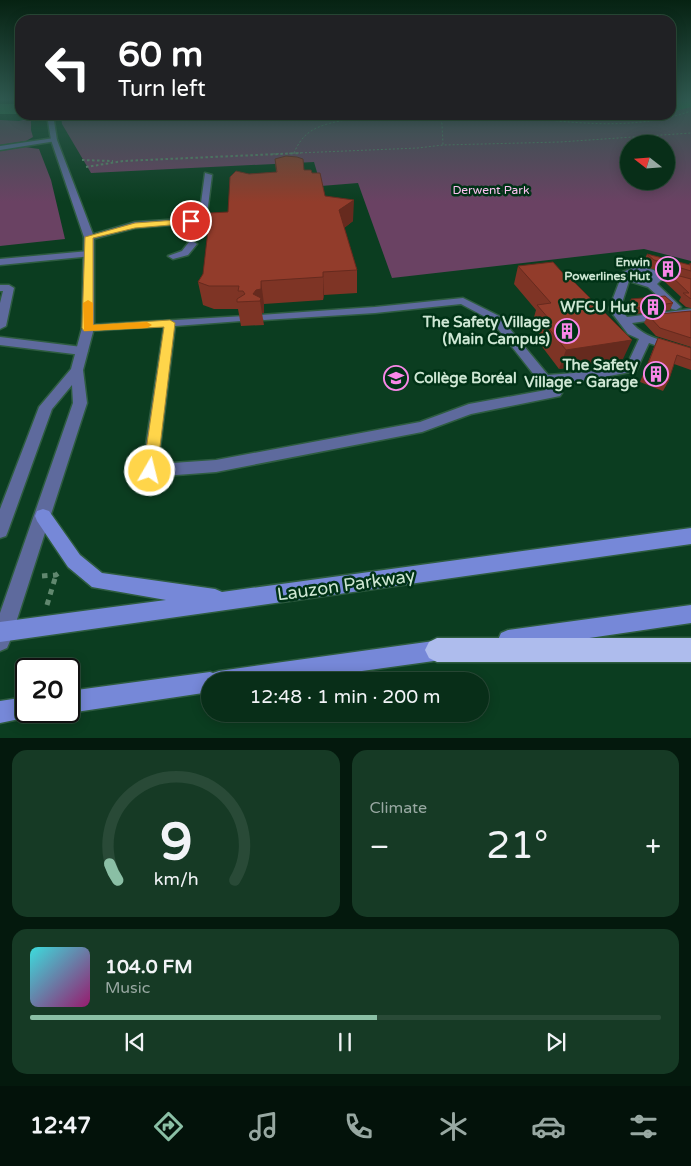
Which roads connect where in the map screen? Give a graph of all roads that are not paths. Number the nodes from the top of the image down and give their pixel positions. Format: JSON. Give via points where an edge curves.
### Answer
{"nodes":[{"id":1,"x":53,"y":133,"type":"edge"},
{"id":2,"x":54,"y":140,"type":"junction"},
{"id":3,"x":0,"y":148,"type":"edge"},
{"id":4,"x":208,"y":175,"type":"dead end"},
{"id":5,"x":178,"y":229,"type":"dead end"},
{"id":6,"x":89,"y":237,"type":"junction"},
{"id":7,"x":89,"y":254,"type":"junction"},
{"id":8,"x":173,"y":256,"type":"dead end"},
{"id":9,"x":0,"y":262,"type":"edge"},
{"id":10,"x":646,"y":270,"type":"junction"},
{"id":11,"x":628,"y":274,"type":"junction"},
{"id":12,"x":664,"y":276,"type":"dead end"},
{"id":13,"x":650,"y":284,"type":"junction"},
{"id":14,"x":0,"y":288,"type":"edge"},
{"id":15,"x":688,"y":315,"type":"edge"},
{"id":16,"x":264,"y":317,"type":"dead end"},
{"id":17,"x":241,"y":318,"type":"edge"},
{"id":18,"x":623,"y":321,"type":"junction"},
{"id":19,"x":170,"y":323,"type":"junction"},
{"id":20,"x":0,"y":326,"type":"edge"},
{"id":21,"x":88,"y":328,"type":"junction"},
{"id":22,"x":645,"y":338,"type":"junction"},
{"id":23,"x":0,"y":341,"type":"edge"},
{"id":24,"x":82,"y":351,"type":"junction"},
{"id":25,"x":691,"y":353,"type":"edge"},
{"id":26,"x":76,"y":370,"type":"junction"},
{"id":27,"x":544,"y":380,"type":"junction"},
{"id":28,"x":43,"y":516,"type":"junction"},
{"id":29,"x":0,"y":531,"type":"edge"},
{"id":30,"x":691,"y":536,"type":"edge"},
{"id":31,"x":233,"y":600,"type":"junction"},
{"id":32,"x":691,"y":614,"type":"edge"},
{"id":33,"x":1,"y":635,"type":"edge"},
{"id":34,"x":438,"y":650,"type":"junction"},
{"id":35,"x":691,"y":650,"type":"edge"},
{"id":36,"x":283,"y":672,"type":"edge"},
{"id":37,"x":201,"y":683,"type":"edge"},
{"id":38,"x":80,"y":700,"type":"edge"},
{"id":39,"x":15,"y":710,"type":"edge"},
{"id":40,"x":0,"y":712,"type":"edge"}],
"edges":[{"from":1,"to":2,"type":"street"},
{"from":2,"to":3,"type":"street"},
{"from":2,"to":6,"type":"street"},
{"from":4,"to":6,"type":"street","via":[[203,220],[135,225]]},
{"from":5,"to":8,"type":"street","via":[[193,232],[193,240],[185,253]]},
{"from":6,"to":7,"type":"street"},
{"from":7,"to":9,"type":"street"},
{"from":7,"to":21,"type":"street"},
{"from":10,"to":11,"type":"street","via":[[633,269]]},
{"from":10,"to":12,"type":"street"},
{"from":10,"to":13,"type":"street","via":[[657,279]]},
{"from":11,"to":13,"type":"street","via":[[636,281]]},
{"from":11,"to":18,"type":"street","via":[[614,310]]},
{"from":13,"to":15,"type":"street"},
{"from":14,"to":20,"type":"street","via":[[9,288]]},
{"from":15,"to":18,"type":"street"},
{"from":16,"to":27,"type":"street","via":[[463,301],[495,318]]},
{"from":17,"to":19,"type":"street"},
{"from":18,"to":22,"type":"street"},
{"from":19,"to":21,"type":"street"},
{"from":19,"to":27,"type":"street","via":[[150,471],[216,466],[422,427],[468,409],[555,393]]},
{"from":21,"to":24,"type":"street"},
{"from":22,"to":25,"type":"street"},
{"from":22,"to":27,"type":"street","via":[[632,368]]},
{"from":23,"to":24,"type":"street"},
{"from":24,"to":26,"type":"street"},
{"from":26,"to":28,"type":"street","via":[[80,403]]},
{"from":26,"to":29,"type":"street","via":[[46,407]]},
{"from":28,"to":31,"type":"main road","via":[[74,561],[98,582]]},
{"from":28,"to":33,"type":"street"},
{"from":30,"to":31,"type":"main road","name":"Lauzon Parkway"},
{"from":31,"to":33,"type":"main road","name":"Lauzon Parkway"},
{"from":32,"to":34,"type":"main road"},
{"from":34,"to":35,"type":"highway"},
{"from":34,"to":36,"type":"main road"},
{"from":37,"to":38,"type":"main road"},
{"from":39,"to":40,"type":"main road"}]}
